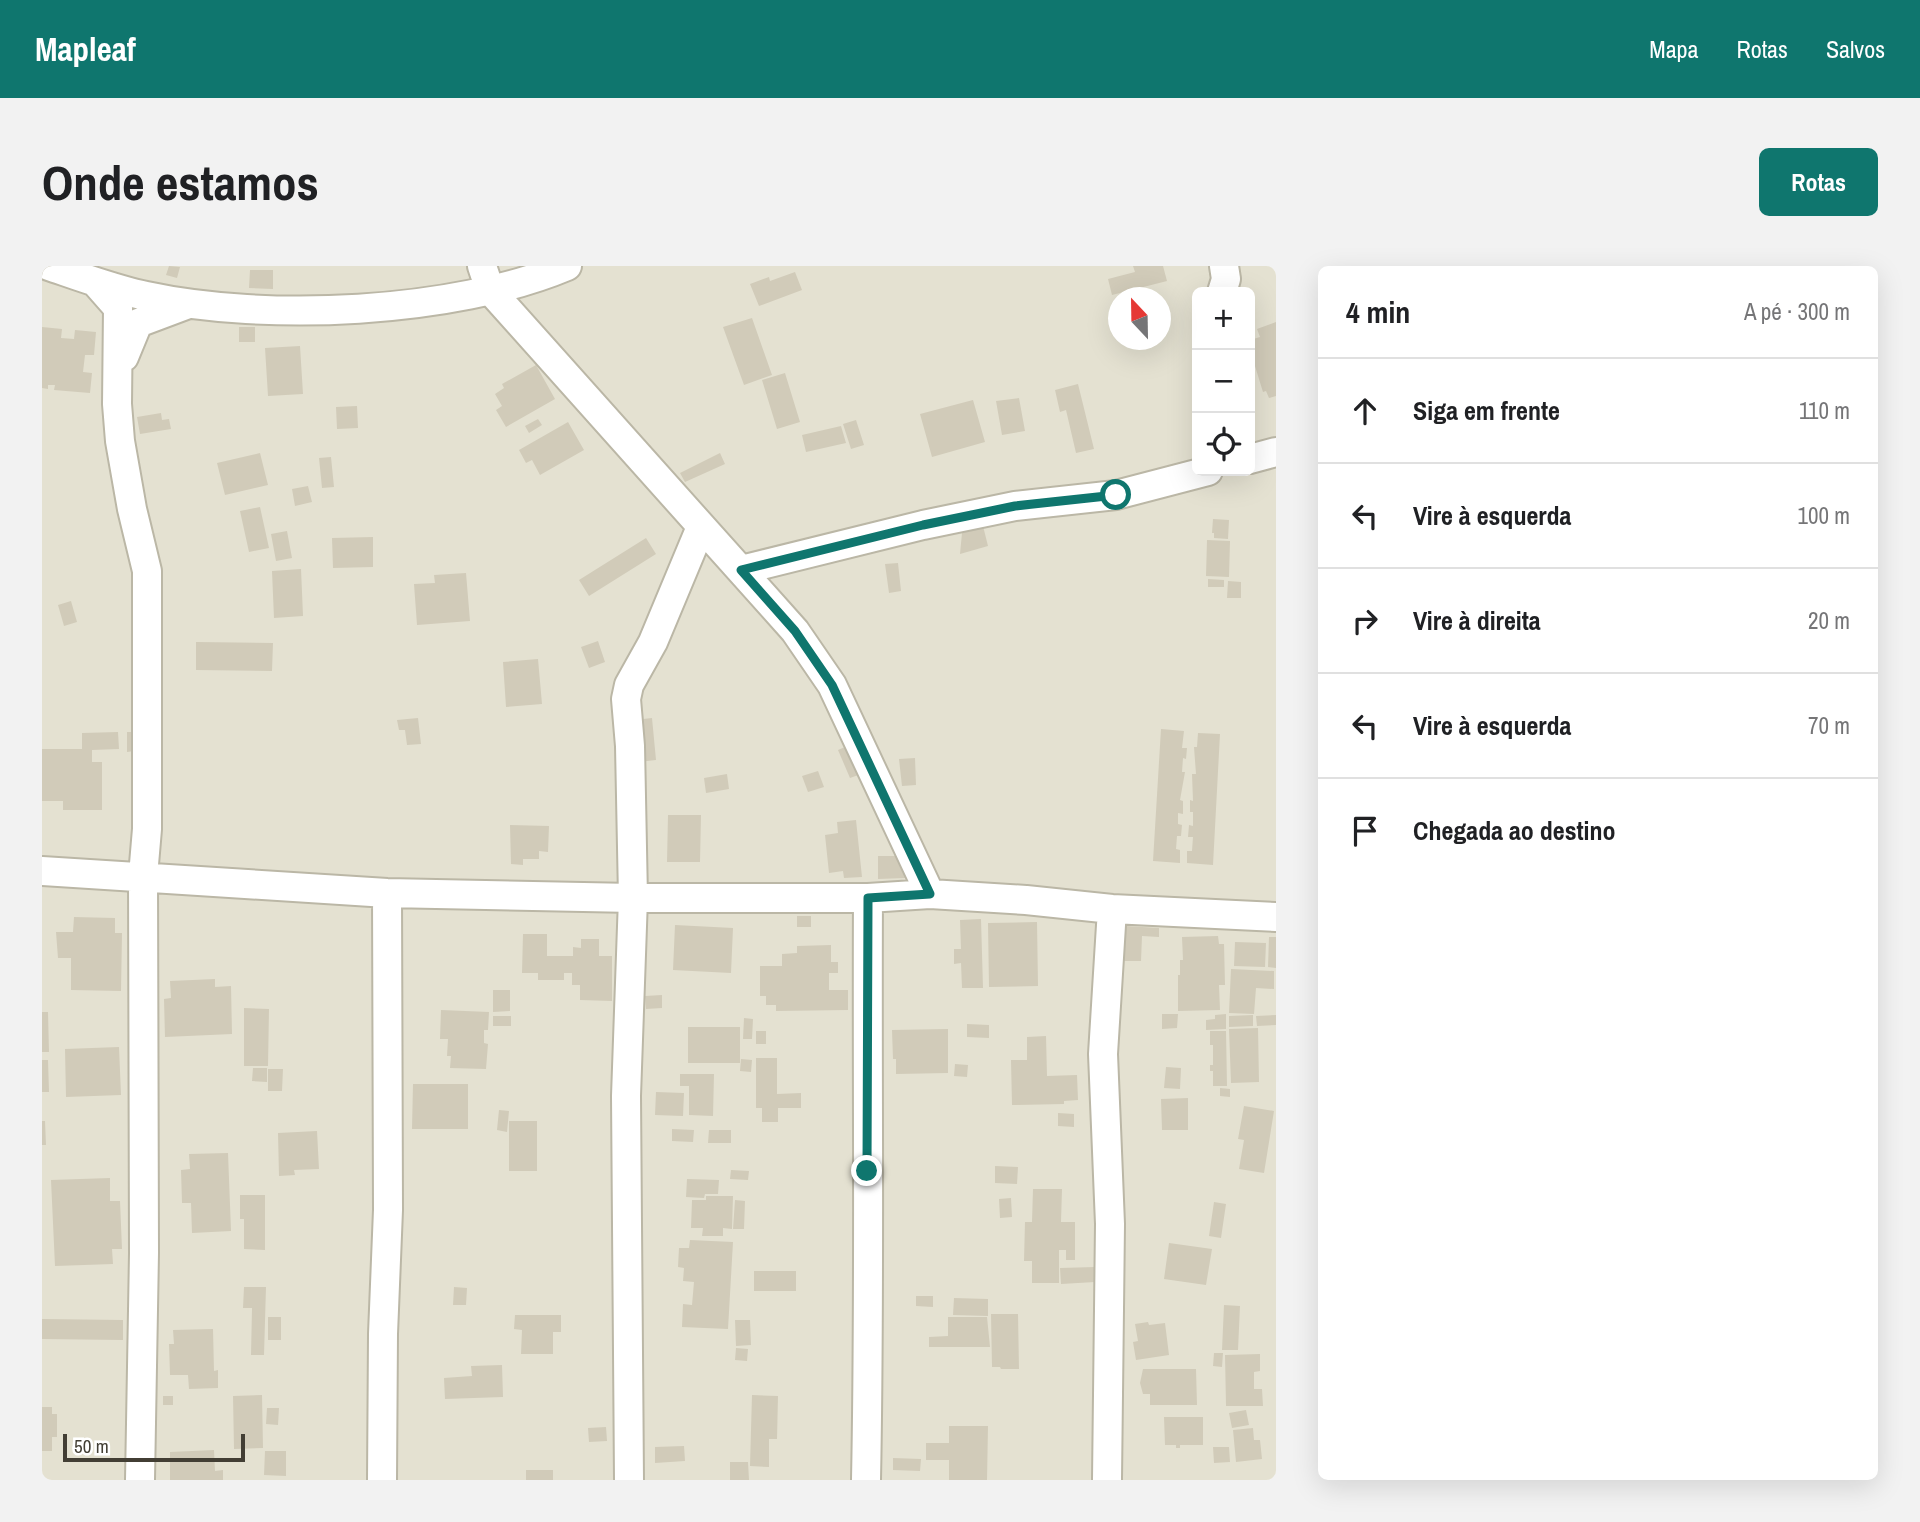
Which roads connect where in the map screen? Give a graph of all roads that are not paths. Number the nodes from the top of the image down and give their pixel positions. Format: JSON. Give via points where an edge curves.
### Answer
{"nodes":[{"id":1,"x":49,"y":266,"type":"edge"},
{"id":2,"x":1224,"y":266,"type":"edge"},
{"id":3,"x":555,"y":268,"type":"edge"},
{"id":4,"x":486,"y":278,"type":"edge"},
{"id":5,"x":96,"y":283,"type":"junction"},
{"id":6,"x":1224,"y":287,"type":"edge"},
{"id":7,"x":190,"y":303,"type":"junction"},
{"id":8,"x":118,"y":373,"type":"junction"},
{"id":9,"x":1276,"y":452,"type":"edge"},
{"id":10,"x":1255,"y":458,"type":"edge"},
{"id":11,"x":1192,"y":475,"type":"edge"},
{"id":12,"x":701,"y":527,"type":"junction"},
{"id":13,"x":741,"y":570,"type":"junction"},
{"id":14,"x":42,"y":871,"type":"edge"},
{"id":15,"x":143,"y":876,"type":"junction"},
{"id":16,"x":387,"y":893,"type":"junction"},
{"id":17,"x":930,"y":894,"type":"junction"},
{"id":18,"x":633,"y":898,"type":"junction"},
{"id":19,"x":868,"y":898,"type":"junction"},
{"id":20,"x":1112,"y":909,"type":"junction"},
{"id":21,"x":1276,"y":918,"type":"edge"},
{"id":22,"x":140,"y":1480,"type":"edge"},
{"id":23,"x":382,"y":1480,"type":"edge"},
{"id":24,"x":629,"y":1480,"type":"edge"},
{"id":25,"x":866,"y":1480,"type":"edge"},
{"id":26,"x":1107,"y":1480,"type":"edge"}],
"edges":[{"from":1,"to":5,"type":"street"},
{"from":2,"to":6,"type":"street"},
{"from":3,"to":4,"type":"street"},
{"from":4,"to":7,"type":"street","via":[[462,296],[359,308],[229,308]]},
{"from":4,"to":12,"type":"street"},
{"from":5,"to":7,"type":"street"},
{"from":5,"to":8,"type":"street","via":[[118,308]]},
{"from":7,"to":8,"type":"street","via":[[138,323]]},
{"from":8,"to":15,"type":"street","via":[[120,441],[147,571]]},
{"from":9,"to":10,"type":"street"},
{"from":11,"to":13,"type":"street","via":[[1116,495],[1015,506],[923,525]]},
{"from":12,"to":13,"type":"street"},
{"from":12,"to":18,"type":"street","via":[[626,699]]},
{"from":13,"to":17,"type":"street","via":[[795,631],[832,685]]},
{"from":14,"to":15,"type":"street"},
{"from":15,"to":16,"type":"street"},
{"from":15,"to":22,"type":"street"},
{"from":16,"to":18,"type":"street"},
{"from":16,"to":23,"type":"street","via":[[388,1210]]},
{"from":17,"to":19,"type":"street"},
{"from":17,"to":20,"type":"street"},
{"from":18,"to":19,"type":"street"},
{"from":18,"to":24,"type":"street","via":[[626,1097]]},
{"from":19,"to":25,"type":"street"},
{"from":20,"to":21,"type":"street"},
{"from":20,"to":26,"type":"street","via":[[1103,1055],[1110,1224]]}]}
